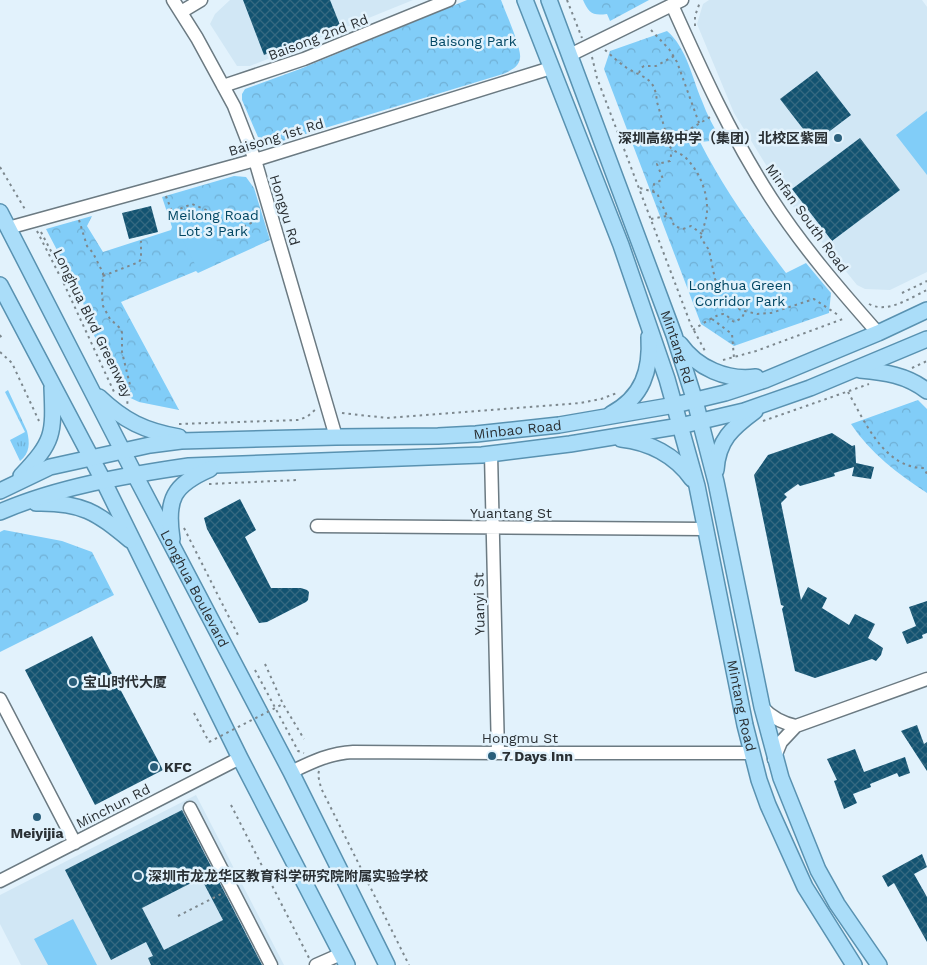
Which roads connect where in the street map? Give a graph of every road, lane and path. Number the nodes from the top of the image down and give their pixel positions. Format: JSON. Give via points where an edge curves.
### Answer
{"nodes":[{"id":1,"x":200,"y":0,"type":"edge"},
{"id":2,"x":449,"y":0,"type":"edge"},
{"id":3,"x":525,"y":0,"type":"edge"},
{"id":4,"x":549,"y":0,"type":"edge"},
{"id":5,"x":567,"y":0,"type":"edge"},
{"id":6,"x":677,"y":2,"type":"edge"},
{"id":7,"x":700,"y":2,"type":"dead end"},
{"id":8,"x":177,"y":4,"type":"edge"},
{"id":9,"x":651,"y":30,"type":"dead end"},
{"id":10,"x":695,"y":30,"type":"dead end"},
{"id":11,"x":582,"y":38,"type":"dead end"},
{"id":12,"x":605,"y":50,"type":"dead end"},
{"id":13,"x":570,"y":55,"type":"junction"},
{"id":14,"x":592,"y":55,"type":"dead end"},
{"id":15,"x":674,"y":56,"type":"junction"},
{"id":16,"x":551,"y":68,"type":"junction"},
{"id":17,"x":639,"y":73,"type":"junction"},
{"id":18,"x":223,"y":86,"type":"junction"},
{"id":19,"x":712,"y":116,"type":"dead end"},
{"id":20,"x":699,"y":123,"type":"junction"},
{"id":21,"x":667,"y":138,"type":"junction"},
{"id":22,"x":672,"y":150,"type":"junction"},
{"id":23,"x":255,"y":160,"type":"junction"},
{"id":24,"x":0,"y":167,"type":"edge"},
{"id":25,"x":639,"y":187,"type":"junction"},
{"id":26,"x":653,"y":192,"type":"junction"},
{"id":27,"x":165,"y":193,"type":"dead end"},
{"id":28,"x":26,"y":211,"type":"dead end"},
{"id":29,"x":0,"y":212,"type":"edge"},
{"id":30,"x":78,"y":216,"type":"dead end"},
{"id":31,"x":667,"y":216,"type":"junction"},
{"id":32,"x":265,"y":217,"type":"dead end"},
{"id":33,"x":651,"y":219,"type":"junction"},
{"id":34,"x":8,"y":228,"type":"junction"},
{"id":35,"x":36,"y":229,"type":"dead end"},
{"id":36,"x":41,"y":232,"type":"dead end"},
{"id":37,"x":702,"y":234,"type":"junction"},
{"id":38,"x":141,"y":241,"type":"dead end"},
{"id":39,"x":103,"y":276,"type":"junction"},
{"id":40,"x":927,"y":280,"type":"edge"},
{"id":41,"x":0,"y":285,"type":"edge"},
{"id":42,"x":927,"y":290,"type":"edge"},
{"id":43,"x":902,"y":293,"type":"dead end"},
{"id":44,"x":863,"y":300,"type":"dead end"},
{"id":45,"x":77,"y":301,"type":"dead end"},
{"id":46,"x":927,"y":310,"type":"edge"},
{"id":47,"x":745,"y":311,"type":"junction"},
{"id":48,"x":838,"y":315,"type":"dead end"},
{"id":49,"x":712,"y":319,"type":"junction"},
{"id":50,"x":843,"y":319,"type":"dead end"},
{"id":51,"x":648,"y":320,"type":"junction"},
{"id":52,"x":694,"y":330,"type":"junction"},
{"id":53,"x":878,"y":333,"type":"junction"},
{"id":54,"x":0,"y":335,"type":"edge"},
{"id":55,"x":674,"y":335,"type":"junction"},
{"id":56,"x":2,"y":339,"type":"dead end"},
{"id":57,"x":927,"y":339,"type":"edge"},
{"id":58,"x":0,"y":352,"type":"edge"},
{"id":59,"x":708,"y":354,"type":"dead end"},
{"id":60,"x":734,"y":358,"type":"junction"},
{"id":61,"x":723,"y":360,"type":"dead end"},
{"id":62,"x":927,"y":361,"type":"edge"},
{"id":63,"x":856,"y":370,"type":"junction"},
{"id":64,"x":905,"y":371,"type":"dead end"},
{"id":65,"x":782,"y":373,"type":"junction"},
{"id":66,"x":875,"y":382,"type":"dead end"},
{"id":67,"x":52,"y":383,"type":"junction"},
{"id":68,"x":92,"y":390,"type":"junction"},
{"id":69,"x":622,"y":391,"type":"dead end"},
{"id":70,"x":927,"y":391,"type":"edge"},
{"id":71,"x":848,"y":392,"type":"junction"},
{"id":72,"x":117,"y":399,"type":"dead end"},
{"id":73,"x":695,"y":401,"type":"junction"},
{"id":74,"x":767,"y":403,"type":"junction"},
{"id":75,"x":675,"y":405,"type":"junction"},
{"id":76,"x":126,"y":408,"type":"dead end"},
{"id":77,"x":316,"y":409,"type":"dead end"},
{"id":78,"x":342,"y":413,"type":"dead end"},
{"id":79,"x":603,"y":417,"type":"junction"},
{"id":80,"x":700,"y":422,"type":"junction"},
{"id":81,"x":760,"y":422,"type":"dead end"},
{"id":82,"x":40,"y":424,"type":"dead end"},
{"id":83,"x":178,"y":424,"type":"dead end"},
{"id":84,"x":680,"y":426,"type":"junction"},
{"id":85,"x":336,"y":436,"type":"junction"},
{"id":86,"x":610,"y":437,"type":"junction"},
{"id":87,"x":196,"y":440,"type":"junction"},
{"id":88,"x":123,"y":451,"type":"junction"},
{"id":89,"x":491,"y":454,"type":"junction"},
{"id":90,"x":92,"y":458,"type":"junction"},
{"id":91,"x":220,"y":465,"type":"junction"},
{"id":92,"x":927,"y":474,"type":"edge"},
{"id":93,"x":135,"y":475,"type":"junction"},
{"id":94,"x":298,"y":480,"type":"dead end"},
{"id":95,"x":104,"y":482,"type":"junction"},
{"id":96,"x":716,"y":482,"type":"junction"},
{"id":97,"x":208,"y":484,"type":"dead end"},
{"id":98,"x":696,"y":486,"type":"junction"},
{"id":99,"x":6,"y":488,"type":"edge"},
{"id":100,"x":20,"y":504,"type":"junction"},
{"id":101,"x":0,"y":512,"type":"edge"},
{"id":102,"x":317,"y":526,"type":"dead end"},
{"id":103,"x":492,"y":527,"type":"junction"},
{"id":104,"x":184,"y":528,"type":"dead end"},
{"id":105,"x":704,"y":529,"type":"junction"},
{"id":106,"x":134,"y":543,"type":"junction"},
{"id":107,"x":173,"y":548,"type":"junction"},
{"id":108,"x":238,"y":635,"type":"dead end"},
{"id":109,"x":265,"y":664,"type":"dead end"},
{"id":110,"x":255,"y":670,"type":"dead end"},
{"id":111,"x":927,"y":679,"type":"edge"},
{"id":112,"x":0,"y":698,"type":"edge"},
{"id":113,"x":283,"y":704,"type":"junction"},
{"id":114,"x":762,"y":707,"type":"junction"},
{"id":115,"x":194,"y":713,"type":"dead end"},
{"id":116,"x":796,"y":726,"type":"junction"},
{"id":117,"x":304,"y":739,"type":"dead end"},
{"id":118,"x":312,"y":753,"type":"dead end"},
{"id":119,"x":498,"y":753,"type":"junction"},
{"id":120,"x":752,"y":753,"type":"junction"},
{"id":121,"x":240,"y":758,"type":"junction"},
{"id":122,"x":774,"y":759,"type":"junction"},
{"id":123,"x":320,"y":770,"type":"dead end"},
{"id":124,"x":292,"y":772,"type":"junction"},
{"id":125,"x":231,"y":805,"type":"dead end"},
{"id":126,"x":190,"y":808,"type":"dead end"},
{"id":127,"x":75,"y":843,"type":"junction"},
{"id":128,"x":0,"y":881,"type":"edge"},
{"id":129,"x":344,"y":959,"type":"edge"},
{"id":130,"x":312,"y":961,"type":"edge"},
{"id":131,"x":271,"y":965,"type":"edge"},
{"id":132,"x":387,"y":965,"type":"edge"},
{"id":133,"x":409,"y":965,"type":"edge"},
{"id":134,"x":854,"y":965,"type":"edge"},
{"id":135,"x":879,"y":965,"type":"edge"}],
"edges":[{"from":1,"to":8,"type":"street"},
{"from":2,"to":18,"type":"street","name":"Baisong 2nd Rd","via":[[304,60]]},
{"from":3,"to":16,"type":"main road","name":"Mintang Rd"},
{"from":4,"to":13,"type":"main road","name":"Mintang Rd"},
{"from":5,"to":11,"type":"path"},
{"from":6,"to":13,"type":"street"},
{"from":6,"to":53,"type":"street","name":"Minfan South Road","via":[[725,121],[772,199]]},
{"from":7,"to":10,"type":"path","via":[[694,16]]},
{"from":8,"to":18,"type":"street","name":"Hongyu Rd"},
{"from":9,"to":15,"type":"path"},
{"from":12,"to":17,"type":"path"},
{"from":13,"to":55,"type":"main road","name":"Mintang Rd"},
{"from":14,"to":25,"type":"path","via":[[597,78]]},
{"from":15,"to":17,"type":"path","via":[[656,66],[644,66]]},
{"from":15,"to":20,"type":"path"},
{"from":16,"to":23,"type":"street","name":"Baisong 1st Rd"},
{"from":16,"to":51,"type":"main road","name":"Mintang Rd"},
{"from":17,"to":21,"type":"path","via":[[650,80],[654,88]]},
{"from":18,"to":23,"type":"street","name":"Hongyu Rd"},
{"from":19,"to":20,"type":"path"},
{"from":20,"to":21,"type":"path"},
{"from":21,"to":22,"type":"path"},
{"from":22,"to":26,"type":"path","via":[[670,161],[657,164],[663,179],[654,184]]},
{"from":22,"to":37,"type":"path","via":[[686,158],[703,186],[707,212]]},
{"from":23,"to":34,"type":"street","name":"Baisong 1st Rd"},
{"from":23,"to":85,"type":"street","name":"Hongyu Rd"},
{"from":24,"to":28,"type":"path"},
{"from":25,"to":26,"type":"path"},
{"from":25,"to":33,"type":"path"},
{"from":26,"to":31,"type":"path","via":[[657,193]]},
{"from":27,"to":32,"type":"path","via":[[172,212],[192,204],[218,215],[223,229],[231,232]]},
{"from":29,"to":34,"type":"main road","name":"Longhua Boulevard"},
{"from":30,"to":39,"type":"path","via":[[87,246],[101,266]]},
{"from":31,"to":33,"type":"path"},
{"from":31,"to":37,"type":"path","via":[[674,226],[683,229],[691,226]]},
{"from":33,"to":52,"type":"path"},
{"from":34,"to":68,"type":"main road","name":"Longhua Boulevard"},
{"from":35,"to":72,"type":"path","name":"Longhua Blvd Greenway"},
{"from":36,"to":45,"type":"path"},
{"from":37,"to":47,"type":"path","via":[[715,279],[725,297]]},
{"from":38,"to":39,"type":"path","via":[[139,262]]},
{"from":39,"to":76,"type":"path","via":[[103,306],[122,333],[122,352],[130,385]]},
{"from":40,"to":43,"type":"path"},
{"from":41,"to":67,"type":"main road"},
{"from":42,"to":44,"type":"path","via":[[894,305],[877,308]]},
{"from":46,"to":53,"type":"main road","name":"Minbao Road"},
{"from":47,"to":48,"type":"path","via":[[771,313],[812,299]]},
{"from":47,"to":49,"type":"path","via":[[742,318],[734,322],[725,314]]},
{"from":49,"to":52,"type":"path"},
{"from":49,"to":60,"type":"path","via":[[732,334]]},
{"from":50,"to":60,"type":"path"},
{"from":51,"to":75,"type":"main road","name":"Mintang Rd"},
{"from":51,"to":79,"type":"main road","via":[[649,364],[642,384],[623,407]]},
{"from":52,"to":59,"type":"path"},
{"from":53,"to":65,"type":"main road","name":"Minbao Road"},
{"from":54,"to":56,"type":"path"},
{"from":55,"to":65,"type":"main road","via":[[692,357],[720,375],[744,378]]},
{"from":55,"to":73,"type":"main road","name":"Mintang Rd"},
{"from":57,"to":63,"type":"main road","name":"Minbao Road"},
{"from":58,"to":82,"type":"path","via":[[12,363]]},
{"from":60,"to":61,"type":"path"},
{"from":62,"to":64,"type":"path"},
{"from":63,"to":70,"type":"main road","via":[[900,376]]},
{"from":63,"to":74,"type":"main road","name":"Minbao Road"},
{"from":65,"to":73,"type":"main road","name":"Minbao Road","via":[[725,394]]},
{"from":66,"to":71,"type":"path"},
{"from":67,"to":90,"type":"main road"},
{"from":67,"to":99,"type":"main road","via":[[53,416],[49,441],[37,460]]},
{"from":68,"to":87,"type":"main road","via":[[120,415],[143,428]]},
{"from":68,"to":88,"type":"main road","name":"Longhua Boulevard"},
{"from":69,"to":78,"type":"path","via":[[601,399],[530,408],[387,418]]},
{"from":71,"to":81,"type":"path"},
{"from":71,"to":92,"type":"path","via":[[882,447],[904,464],[924,468]]},
{"from":73,"to":75,"type":"main road","name":"Minbao Road"},
{"from":73,"to":80,"type":"main road","name":"Mintang Rd"},
{"from":74,"to":80,"type":"main road","name":"Minbao Road"},
{"from":74,"to":96,"type":"main road","via":[[725,437],[718,452]]},
{"from":75,"to":79,"type":"main road","name":"Minbao Road"},
{"from":75,"to":84,"type":"main road","name":"Mintang Rd"},
{"from":77,"to":83,"type":"path","via":[[299,420]]},
{"from":79,"to":85,"type":"main road","name":"Minbao Road","via":[[476,434]]},
{"from":80,"to":84,"type":"main road","name":"Minbao Road"},
{"from":80,"to":96,"type":"main road","name":"Mintang Rd"},
{"from":84,"to":86,"type":"main road","name":"Minbao Road"},
{"from":84,"to":98,"type":"main road","name":"Mintang Road"},
{"from":85,"to":87,"type":"main road","name":"Minbao Road"},
{"from":86,"to":89,"type":"main road","name":"Minbao Road"},
{"from":86,"to":98,"type":"main road","via":[[659,450],[685,469]]},
{"from":87,"to":88,"type":"main road","name":"Minbao Road","via":[[150,444]]},
{"from":88,"to":90,"type":"main road","name":"Minbao Road"},
{"from":88,"to":93,"type":"main road","name":"Longhua Boulevard"},
{"from":89,"to":91,"type":"main road","name":"Minbao Road"},
{"from":89,"to":103,"type":"street","name":"Yuanyi St"},
{"from":90,"to":95,"type":"main road"},
{"from":90,"to":99,"type":"main road","name":"Minbao Road","via":[[50,467]]},
{"from":91,"to":93,"type":"main road","name":"Minbao Road"},
{"from":91,"to":107,"type":"main road","via":[[192,476],[174,497],[169,522]]},
{"from":93,"to":95,"type":"main road","name":"Minbao Road"},
{"from":93,"to":107,"type":"main road","name":"Longhua Boulevard"},
{"from":94,"to":97,"type":"path"},
{"from":95,"to":100,"type":"main road","name":"Minbao Road"},
{"from":95,"to":106,"type":"main road"},
{"from":96,"to":114,"type":"main road","name":"Mintang Rd"},
{"from":98,"to":105,"type":"main road","name":"Mintang Road"},
{"from":100,"to":101,"type":"main road","name":"Minbao Road"},
{"from":100,"to":106,"type":"main road","via":[[64,504],[85,508]]},
{"from":102,"to":103,"type":"street","name":"Yuantang St"},
{"from":103,"to":105,"type":"street","name":"Yuantang St"},
{"from":103,"to":119,"type":"street","name":"Yuanyi St"},
{"from":104,"to":108,"type":"path"},
{"from":105,"to":120,"type":"main road","name":"Mintang Road"},
{"from":106,"to":121,"type":"main road"},
{"from":107,"to":124,"type":"main road","name":"Longhua Boulevard"},
{"from":109,"to":113,"type":"path"},
{"from":110,"to":118,"type":"path","via":[[298,750]]},
{"from":111,"to":116,"type":"street"},
{"from":112,"to":127,"type":"street"},
{"from":113,"to":115,"type":"path","bridge":true,"via":[[208,742]]},
{"from":113,"to":117,"type":"path"},
{"from":114,"to":116,"type":"street","via":[[778,721]]},
{"from":114,"to":122,"type":"main road","name":"Mintang Road"},
{"from":116,"to":122,"type":"street","via":[[781,742]]},
{"from":119,"to":120,"type":"street","name":"Hongmu St"},
{"from":119,"to":124,"type":"street","name":"Hongmu St","via":[[337,752]]},
{"from":120,"to":134,"type":"main road","name":"Mintang Road","via":[[768,805],[796,870]]},
{"from":121,"to":127,"type":"street","name":"Minchun Rd"},
{"from":121,"to":129,"type":"main road"},
{"from":122,"to":135,"type":"main road","name":"Mintang Road","via":[[818,870]]},
{"from":123,"to":133,"type":"path","via":[[321,788]]},
{"from":124,"to":132,"type":"main road","name":"Longhua Boulevard"},
{"from":125,"to":130,"type":"path"},
{"from":126,"to":131,"type":"street"},
{"from":127,"to":128,"type":"street","name":"Minchun Rd"},
{"from":129,"to":130,"type":"street"}]}
